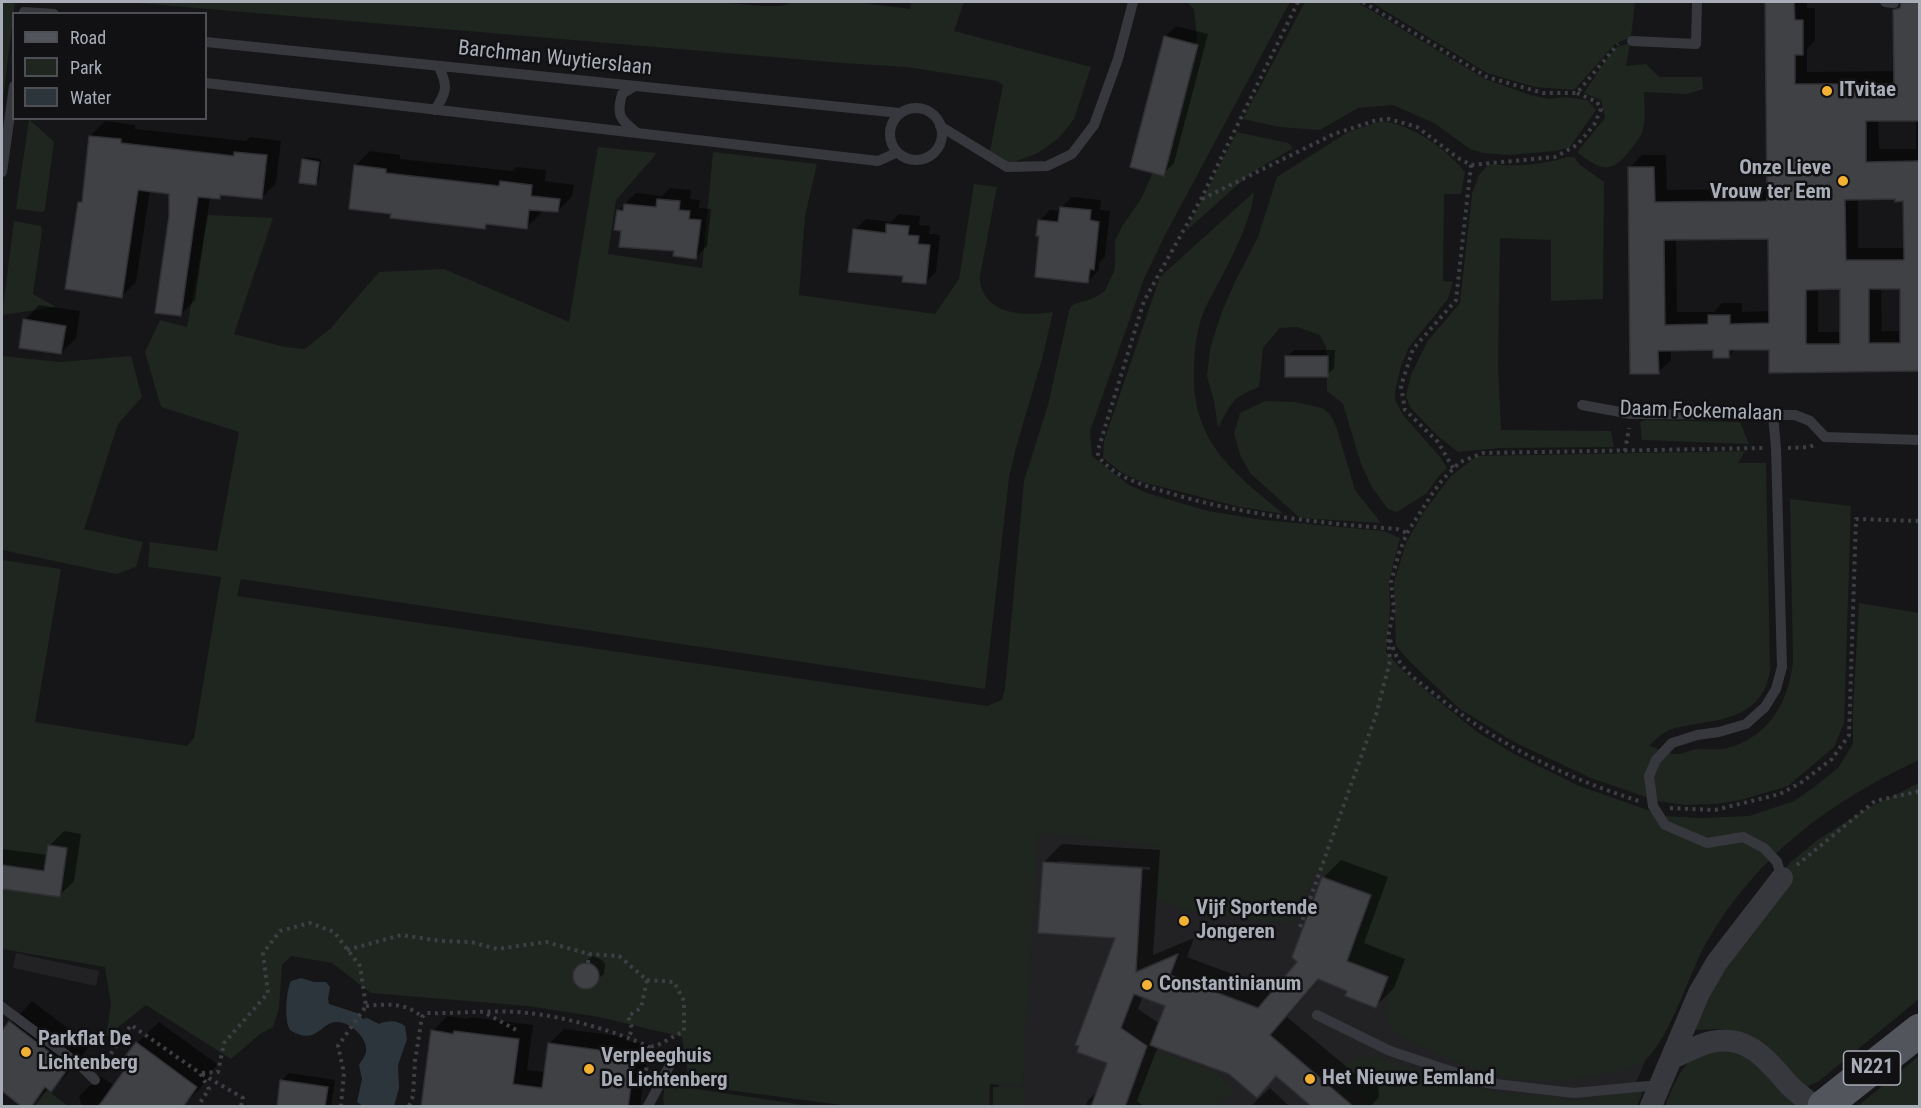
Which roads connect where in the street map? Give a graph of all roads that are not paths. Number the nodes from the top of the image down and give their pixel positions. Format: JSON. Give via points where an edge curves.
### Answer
{"nodes":[{"id":1,"x":1133,"y":2,"type":"edge"},
{"id":2,"x":1697,"y":2,"type":"edge"},
{"id":3,"x":24,"y":9,"type":"edge"},
{"id":4,"x":42,"y":12,"type":"edge"},
{"id":5,"x":207,"y":42,"type":"edge"},
{"id":6,"x":1627,"y":42,"type":"road end"},
{"id":7,"x":439,"y":67,"type":"junction"},
{"id":8,"x":207,"y":83,"type":"edge"},
{"id":9,"x":633,"y":87,"type":"junction"},
{"id":10,"x":12,"y":100,"type":"edge"},
{"id":11,"x":435,"y":110,"type":"junction"},
{"id":12,"x":900,"y":113,"type":"junction"},
{"id":13,"x":940,"y":126,"type":"junction"},
{"id":14,"x":637,"y":133,"type":"junction"},
{"id":15,"x":896,"y":153,"type":"junction"},
{"id":16,"x":2,"y":172,"type":"edge"},
{"id":17,"x":1582,"y":405,"type":"dead end"},
{"id":18,"x":1773,"y":415,"type":"junction"},
{"id":19,"x":1920,"y":440,"type":"edge"},
{"id":20,"x":1782,"y":878,"type":"joint"},
{"id":21,"x":2,"y":1007,"type":"edge"},
{"id":22,"x":1317,"y":1015,"type":"dead end"},
{"id":23,"x":1920,"y":1030,"type":"edge"},
{"id":24,"x":1672,"y":1058,"type":"junction"},
{"id":25,"x":672,"y":1061,"type":"dead end"},
{"id":26,"x":94,"y":1080,"type":"road end"},
{"id":27,"x":1659,"y":1085,"type":"junction"},
{"id":28,"x":648,"y":1107,"type":"edge"},
{"id":29,"x":1651,"y":1107,"type":"edge"},
{"id":30,"x":1814,"y":1107,"type":"edge"},
{"id":31,"x":1824,"y":1107,"type":"edge"}],
"edges":[{"from":1,"to":13,"type":"lane","via":[[1095,125],[1072,154],[1047,166],[1007,167]]},
{"from":2,"to":6,"type":"lane","via":[[1696,44]]},
{"from":3,"to":4,"type":"lane"},
{"from":5,"to":7,"type":"lane","name":"Barchman Wuytierslaan"},
{"from":7,"to":9,"type":"lane","name":"Barchman Wuytierslaan"},
{"from":7,"to":11,"type":"lane","via":[[446,81],[444,97]]},
{"from":8,"to":11,"type":"lane"},
{"from":9,"to":12,"type":"lane","name":"Barchman Wuytierslaan"},
{"from":9,"to":14,"type":"lane","via":[[622,94],[618,109],[624,122]]},
{"from":10,"to":16,"type":"lane"},
{"from":11,"to":14,"type":"lane"},
{"from":12,"to":13,"type":"lane","via":[[914,108],[929,111]]},
{"from":12,"to":15,"type":"lane","via":[[889,132]]},
{"from":13,"to":15,"type":"lane","via":[[942,136],[937,150],[925,159],[910,160]]},
{"from":14,"to":15,"type":"lane","via":[[878,161]]},
{"from":17,"to":18,"type":"lane","name":"Daam Fockemalaan","via":[[1631,414]]},
{"from":18,"to":19,"type":"lane","name":"Daam Fockemalaan","via":[[1795,415],[1810,421],[1826,437]]},
{"from":18,"to":20,"type":"lane","via":[[1782,667],[1776,689],[1765,707],[1746,724],[1672,744],[1656,760],[1649,776],[1653,806],[1665,825],[1707,843],[1743,837],[1764,848],[1777,862]]},
{"from":20,"to":24,"type":"street","via":[[1717,962],[1699,993]]},
{"from":21,"to":26,"type":"lane"},
{"from":22,"to":27,"type":"lane","via":[[1390,1051],[1487,1083],[1574,1093]]},
{"from":23,"to":31,"type":"main road","number":"N221"},
{"from":24,"to":27,"type":"street"},
{"from":24,"to":30,"type":"street","via":[[1710,1042],[1731,1040],[1748,1046],[1772,1063]]},
{"from":25,"to":28,"type":"lane"},
{"from":27,"to":29,"type":"street"}]}
